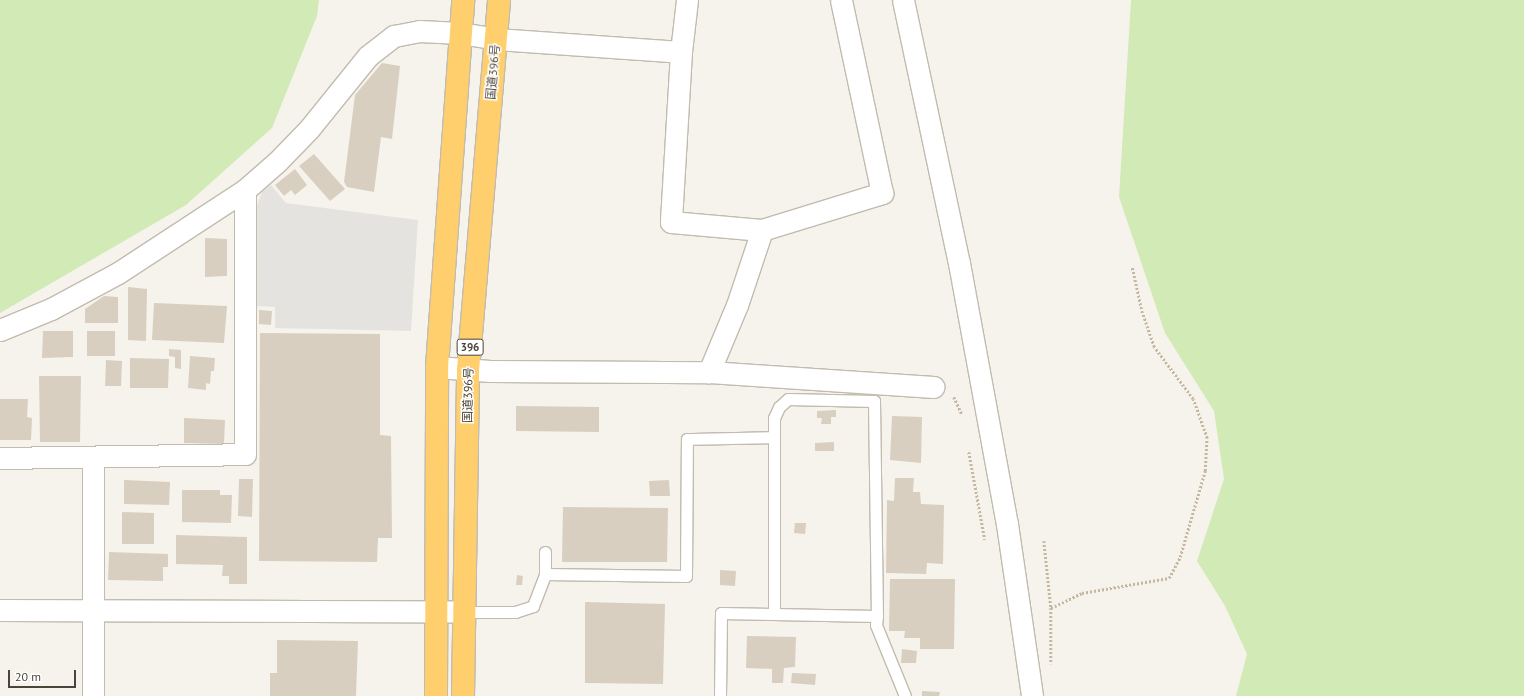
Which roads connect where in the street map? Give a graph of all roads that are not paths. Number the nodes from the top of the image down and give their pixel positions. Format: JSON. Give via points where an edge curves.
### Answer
{"nodes":[{"id":1,"x":463,"y":0,"type":"edge"},
{"id":2,"x":499,"y":0,"type":"edge"},
{"id":3,"x":688,"y":0,"type":"edge"},
{"id":4,"x":841,"y":0,"type":"edge"},
{"id":5,"x":903,"y":0,"type":"edge"},
{"id":6,"x":460,"y":33,"type":"junction"},
{"id":7,"x":496,"y":39,"type":"junction"},
{"id":8,"x":681,"y":52,"type":"junction"},
{"id":9,"x":245,"y":190,"type":"junction"},
{"id":10,"x":762,"y":230,"type":"junction"},
{"id":11,"x":0,"y":330,"type":"edge"},
{"id":12,"x":437,"y":367,"type":"junction"},
{"id":13,"x":468,"y":370,"type":"junction"},
{"id":14,"x":709,"y":372,"type":"junction"},
{"id":15,"x":934,"y":387,"type":"road end"},
{"id":16,"x":774,"y":437,"type":"junction"},
{"id":17,"x":0,"y":458,"type":"edge"},
{"id":18,"x":93,"y":458,"type":"junction"},
{"id":19,"x":545,"y":552,"type":"dead end"},
{"id":20,"x":545,"y":574,"type":"junction"},
{"id":21,"x":0,"y":610,"type":"edge"},
{"id":22,"x":93,"y":610,"type":"junction"},
{"id":23,"x":438,"y":611,"type":"junction"},
{"id":24,"x":464,"y":612,"type":"junction"},
{"id":25,"x":774,"y":612,"type":"junction"},
{"id":26,"x":877,"y":616,"type":"junction"},
{"id":27,"x":93,"y":696,"type":"edge"},
{"id":28,"x":436,"y":696,"type":"edge"},
{"id":29,"x":464,"y":696,"type":"edge"},
{"id":30,"x":720,"y":696,"type":"edge"},
{"id":31,"x":905,"y":696,"type":"edge"},
{"id":32,"x":1032,"y":696,"type":"edge"}],
"edges":[{"from":1,"to":6,"type":"highway","number":"396"},
{"from":2,"to":7,"type":"highway","name":"国道396号","number":"396"},
{"from":3,"to":8,"type":"street"},
{"from":4,"to":10,"type":"street","via":[[882,193]]},
{"from":5,"to":32,"type":"street","via":[[964,293],[1007,524]]},
{"from":6,"to":7,"type":"street"},
{"from":6,"to":9,"type":"street","via":[[419,31],[394,36],[368,56],[309,129]]},
{"from":6,"to":12,"type":"highway","number":"396"},
{"from":7,"to":8,"type":"street"},
{"from":7,"to":13,"type":"highway","name":"国道396号","number":"396"},
{"from":8,"to":10,"type":"street","via":[[671,222]]},
{"from":9,"to":11,"type":"street","via":[[118,273],[52,309]]},
{"from":9,"to":18,"type":"street","via":[[245,454]]},
{"from":10,"to":14,"type":"street","via":[[738,305]]},
{"from":12,"to":13,"type":"street"},
{"from":12,"to":23,"type":"highway","number":"396"},
{"from":13,"to":14,"type":"street"},
{"from":13,"to":24,"type":"highway","name":"国道396号","number":"396"},
{"from":14,"to":15,"type":"street"},
{"from":16,"to":20,"type":"lane","via":[[687,439],[686,576]]},
{"from":16,"to":25,"type":"lane"},
{"from":16,"to":26,"type":"lane","via":[[774,418],[779,407],[788,399],[874,401]]},
{"from":17,"to":18,"type":"street"},
{"from":18,"to":22,"type":"street"},
{"from":19,"to":20,"type":"lane"},
{"from":20,"to":24,"type":"lane","via":[[533,606],[515,612]]},
{"from":21,"to":22,"type":"street"},
{"from":22,"to":23,"type":"street"},
{"from":22,"to":27,"type":"street"},
{"from":23,"to":24,"type":"street"},
{"from":23,"to":28,"type":"highway","number":"396"},
{"from":24,"to":29,"type":"highway","name":"国道396号","number":"396"},
{"from":25,"to":26,"type":"lane"},
{"from":25,"to":30,"type":"lane","via":[[721,613]]},
{"from":26,"to":31,"type":"lane","via":[[876,626]]}]}
